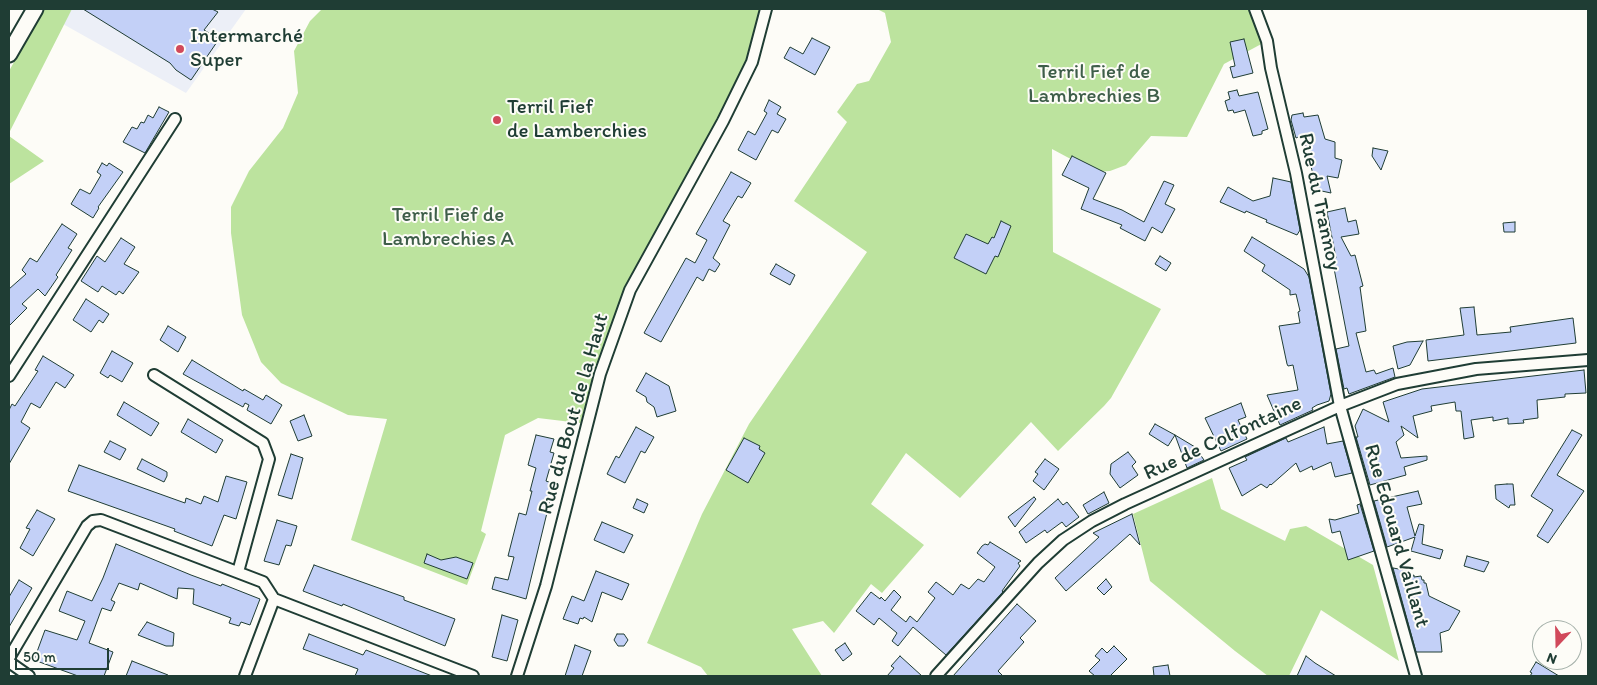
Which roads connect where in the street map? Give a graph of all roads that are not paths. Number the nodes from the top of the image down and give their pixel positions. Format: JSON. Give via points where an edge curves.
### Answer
{"nodes":[{"id":1,"x":35,"y":9,"type":"edge"},
{"id":2,"x":766,"y":9,"type":"edge"},
{"id":3,"x":1255,"y":9,"type":"edge"},
{"id":4,"x":9,"y":54,"type":"edge"},
{"id":5,"x":175,"y":119,"type":"dead end"},
{"id":6,"x":1588,"y":360,"type":"edge"},
{"id":7,"x":154,"y":375,"type":"dead end"},
{"id":8,"x":9,"y":376,"type":"edge"},
{"id":9,"x":1340,"y":406,"type":"junction"},
{"id":10,"x":238,"y":572,"type":"junction"},
{"id":11,"x":274,"y":598,"type":"junction"},
{"id":12,"x":9,"y":660,"type":"edge"},
{"id":13,"x":29,"y":676,"type":"edge"},
{"id":14,"x":245,"y":676,"type":"edge"},
{"id":15,"x":473,"y":676,"type":"edge"},
{"id":16,"x":517,"y":676,"type":"edge"},
{"id":17,"x":936,"y":676,"type":"edge"},
{"id":18,"x":1416,"y":676,"type":"edge"}],
"edges":[{"from":1,"to":4,"type":"main road"},
{"from":2,"to":16,"type":"street","name":"Rue du Bout de la Haut","via":[[752,62],[630,290],[600,374],[548,577]]},
{"from":3,"to":9,"type":"street","name":"Rue du Trannoy","via":[[1267,41],[1296,173]]},
{"from":5,"to":8,"type":"street"},
{"from":6,"to":9,"type":"street","name":"Rue de Colfontaine","via":[[1433,376],[1398,384]]},
{"from":7,"to":10,"type":"street","via":[[263,443],[269,459]]},
{"from":9,"to":17,"type":"street","name":"Rue de Colfontaine","via":[[1117,508],[1062,540]]},
{"from":9,"to":18,"type":"street","name":"Rue Edouard Vaillant"},
{"from":10,"to":11,"type":"street","via":[[263,582]]},
{"from":10,"to":12,"type":"street","via":[[101,520],[93,522],[87,526]]},
{"from":11,"to":14,"type":"street"},
{"from":11,"to":15,"type":"street"},
{"from":12,"to":13,"type":"street"}]}
